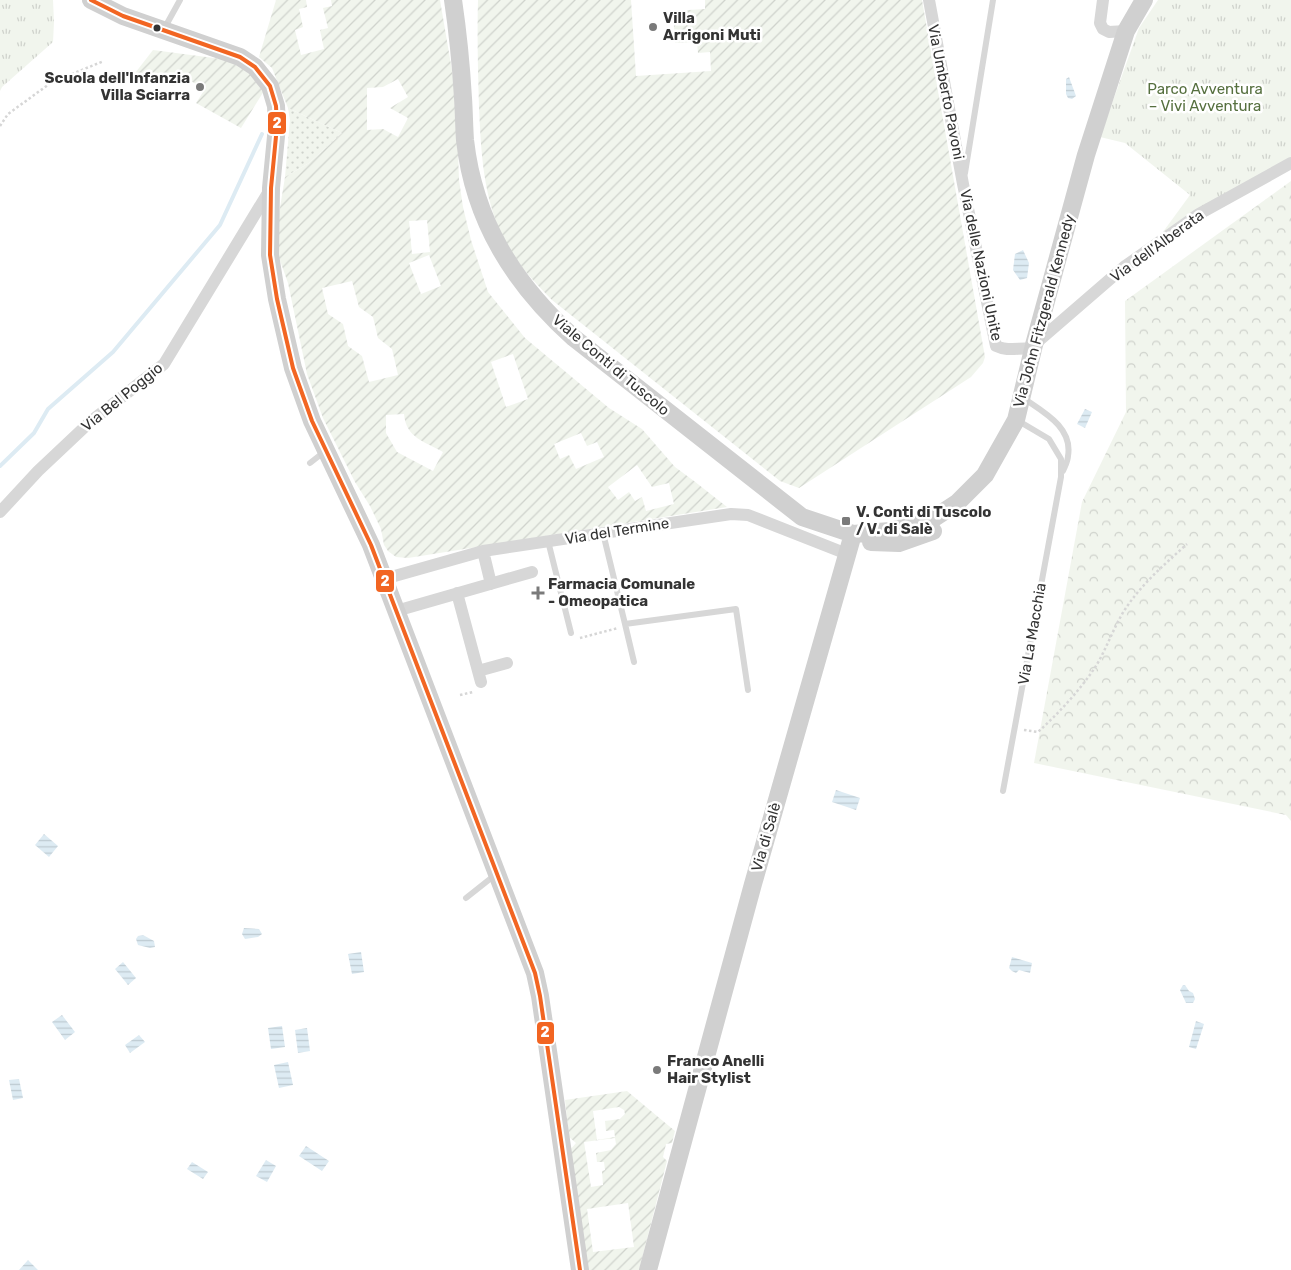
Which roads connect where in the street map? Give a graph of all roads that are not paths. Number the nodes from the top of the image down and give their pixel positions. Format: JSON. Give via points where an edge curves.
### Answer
{"nodes":[{"id":1,"x":91,"y":0,"type":"edge"},
{"id":2,"x":180,"y":0,"type":"edge"},
{"id":3,"x":453,"y":0,"type":"edge"},
{"id":4,"x":929,"y":0,"type":"edge"},
{"id":5,"x":993,"y":0,"type":"edge"},
{"id":6,"x":1103,"y":0,"type":"edge"},
{"id":7,"x":1144,"y":0,"type":"edge"},
{"id":8,"x":164,"y":31,"type":"junction"},
{"id":9,"x":1126,"y":31,"type":"junction"},
{"id":10,"x":1291,"y":163,"type":"edge"},
{"id":11,"x":963,"y":184,"type":"junction"},
{"id":12,"x":271,"y":188,"type":"junction"},
{"id":13,"x":1033,"y":347,"type":"junction"},
{"id":14,"x":1021,"y":397,"type":"junction"},
{"id":15,"x":1016,"y":420,"type":"junction"},
{"id":16,"x":327,"y":450,"type":"junction"},
{"id":17,"x":310,"y":463,"type":"dead end"},
{"id":18,"x":1061,"y":477,"type":"junction"},
{"id":19,"x":0,"y":512,"type":"edge"},
{"id":20,"x":602,"y":533,"type":"junction"},
{"id":21,"x":548,"y":541,"type":"junction"},
{"id":22,"x":850,"y":543,"type":"junction"},
{"id":23,"x":482,"y":551,"type":"junction"},
{"id":24,"x":532,"y":572,"type":"dead end"},
{"id":25,"x":384,"y":579,"type":"junction"},
{"id":26,"x":491,"y":584,"type":"junction"},
{"id":27,"x":457,"y":593,"type":"junction"},
{"id":28,"x":396,"y":611,"type":"junction"},
{"id":29,"x":625,"y":624,"type":"junction"},
{"id":30,"x":572,"y":637,"type":"road end"},
{"id":31,"x":634,"y":662,"type":"dead end"},
{"id":32,"x":507,"y":663,"type":"dead end"},
{"id":33,"x":748,"y":690,"type":"dead end"},
{"id":34,"x":1002,"y":791,"type":"dead end"},
{"id":35,"x":496,"y":874,"type":"junction"},
{"id":36,"x":466,"y":898,"type":"dead end"},
{"id":37,"x":580,"y":1270,"type":"edge"},
{"id":38,"x":648,"y":1270,"type":"edge"}],
"edges":[{"from":1,"to":8,"type":"main road"},
{"from":2,"to":8,"type":"lane"},
{"from":3,"to":22,"type":"main road","name":"Viale Conti di Tuscolo","via":[[471,175],[486,221],[507,260],[537,300],[574,338],[802,518]]},
{"from":4,"to":11,"type":"street","name":"Via Umberto Pavoni"},
{"from":5,"to":11,"type":"lane","name":"Via delle Nazioni Unite"},
{"from":6,"to":9,"type":"street","via":[[1100,23],[1103,29]]},
{"from":7,"to":9,"type":"main road","name":"Via John Fitzgerald Kennedy"},
{"from":8,"to":12,"type":"main road","via":[[240,57],[267,80],[274,98],[277,126]]},
{"from":9,"to":13,"type":"main road","name":"Via John Fitzgerald Kennedy","via":[[1086,155]]},
{"from":10,"to":13,"type":"street","name":"Via dell'Alberata","via":[[1199,214],[1124,267]]},
{"from":11,"to":13,"type":"street","name":"Via delle Nazioni Unite","via":[[996,346],[1011,350]]},
{"from":12,"to":16,"type":"main road","via":[[270,250],[277,298],[297,382]]},
{"from":12,"to":19,"type":"street","name":"Via Bel Poggio","via":[[164,364],[90,422]]},
{"from":13,"to":14,"type":"main road","name":"Via John Fitzgerald Kennedy"},
{"from":14,"to":15,"type":"main road","name":"Via John Fitzgerald Kennedy"},
{"from":14,"to":18,"type":"lane","name":"Via La Macchia","via":[[1051,417],[1067,434],[1069,456]]},
{"from":15,"to":18,"type":"lane","name":"Via La Macchia","via":[[1048,439],[1061,459]]},
{"from":15,"to":22,"type":"main road","name":"Via John Fitzgerald Kennedy","via":[[1010,449],[995,479],[963,513],[940,529],[899,543]]},
{"from":16,"to":17,"type":"lane"},
{"from":16,"to":25,"type":"main road"},
{"from":18,"to":34,"type":"lane","name":"Via La Macchia"},
{"from":20,"to":21,"type":"street","name":"Via del Termine"},
{"from":20,"to":22,"type":"street","name":"Via del Termine","via":[[719,515],[748,515]]},
{"from":20,"to":29,"type":"lane"},
{"from":21,"to":23,"type":"street","name":"Via del Termine"},
{"from":21,"to":30,"type":"lane"},
{"from":22,"to":38,"type":"main road","name":"Via di Salè","via":[[755,875]]},
{"from":23,"to":25,"type":"street","name":"Via del Termine"},
{"from":23,"to":26,"type":"street"},
{"from":24,"to":26,"type":"street"},
{"from":25,"to":28,"type":"main road"},
{"from":26,"to":27,"type":"street"},
{"from":27,"to":28,"type":"street"},
{"from":27,"to":32,"type":"street","via":[[479,676]]},
{"from":28,"to":35,"type":"main road"},
{"from":29,"to":31,"type":"lane"},
{"from":29,"to":33,"type":"lane","via":[[736,609]]},
{"from":35,"to":36,"type":"lane"},
{"from":35,"to":37,"type":"main road","via":[[539,987]]}]}
